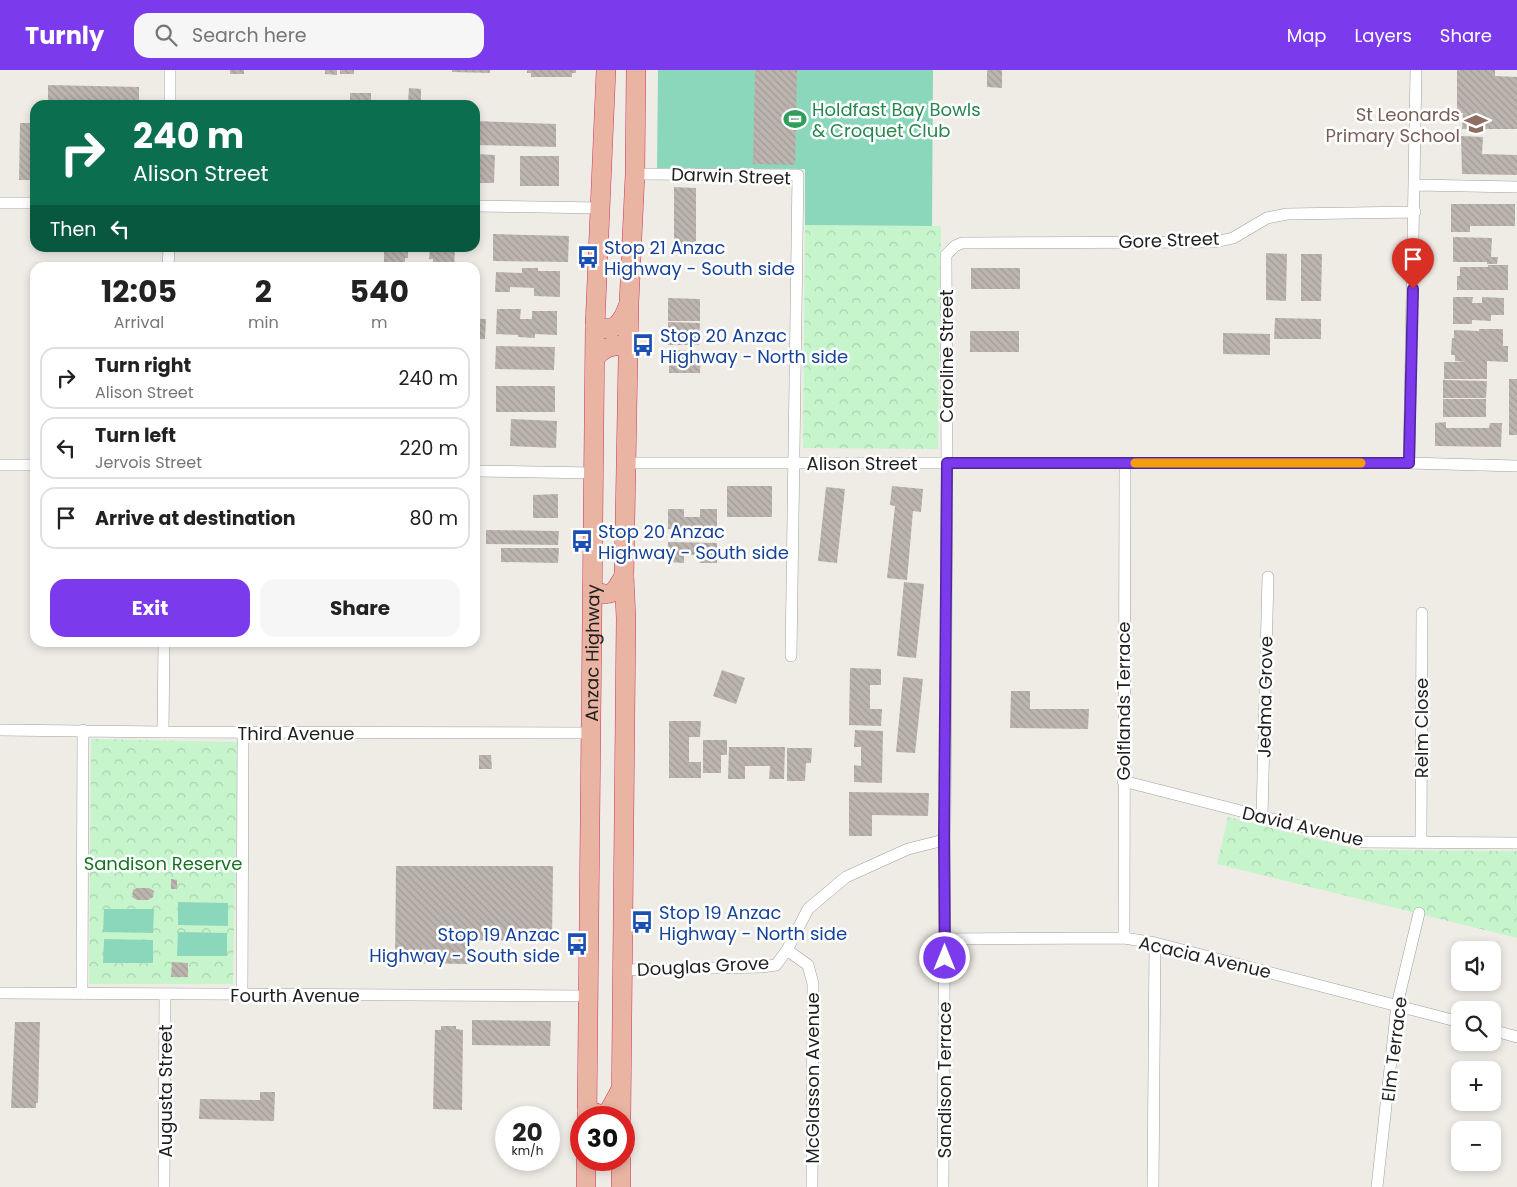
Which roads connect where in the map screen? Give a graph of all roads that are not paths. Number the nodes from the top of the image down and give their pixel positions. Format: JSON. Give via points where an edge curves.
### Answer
{"nodes":[{"id":1,"x":170,"y":70,"type":"edge"},
{"id":2,"x":606,"y":70,"type":"edge"},
{"id":3,"x":636,"y":70,"type":"edge"},
{"id":4,"x":1416,"y":70,"type":"edge"},
{"id":5,"x":170,"y":100,"type":"edge"},
{"id":6,"x":635,"y":174,"type":"junction"},
{"id":7,"x":1415,"y":185,"type":"junction"},
{"id":8,"x":1517,"y":187,"type":"edge"},
{"id":9,"x":0,"y":203,"type":"edge"},
{"id":10,"x":30,"y":203,"type":"edge"},
{"id":11,"x":480,"y":206,"type":"edge"},
{"id":12,"x":601,"y":208,"type":"junction"},
{"id":13,"x":1415,"y":212,"type":"junction"},
{"id":14,"x":949,"y":250,"type":"joint"},
{"id":15,"x":629,"y":303,"type":"junction"},
{"id":16,"x":595,"y":326,"type":"junction"},
{"id":17,"x":628,"y":351,"type":"junction"},
{"id":18,"x":595,"y":358,"type":"junction"},
{"id":19,"x":794,"y":462,"type":"junction"},
{"id":20,"x":627,"y":463,"type":"junction"},
{"id":21,"x":947,"y":463,"type":"junction"},
{"id":22,"x":1125,"y":463,"type":"junction"},
{"id":23,"x":1409,"y":463,"type":"junction"},
{"id":24,"x":0,"y":465,"type":"edge"},
{"id":25,"x":30,"y":465,"type":"edge"},
{"id":26,"x":1517,"y":466,"type":"edge"},
{"id":27,"x":480,"y":471,"type":"edge"},
{"id":28,"x":594,"y":473,"type":"junction"},
{"id":29,"x":624,"y":576,"type":"junction"},
{"id":30,"x":1268,"y":577,"type":"dead end"},
{"id":31,"x":593,"y":591,"type":"junction"},
{"id":32,"x":1422,"y":613,"type":"dead end"},
{"id":33,"x":626,"y":618,"type":"junction"},
{"id":34,"x":593,"y":619,"type":"junction"},
{"id":35,"x":164,"y":647,"type":"edge"},
{"id":36,"x":791,"y":656,"type":"dead end"},
{"id":37,"x":0,"y":730,"type":"edge"},
{"id":38,"x":83,"y":730,"type":"junction"},
{"id":39,"x":164,"y":732,"type":"junction"},
{"id":40,"x":243,"y":733,"type":"junction"},
{"id":41,"x":592,"y":733,"type":"junction"},
{"id":42,"x":1123,"y":781,"type":"junction"},
{"id":43,"x":1262,"y":817,"type":"junction"},
{"id":44,"x":944,"y":840,"type":"junction"},
{"id":45,"x":1421,"y":842,"type":"junction"},
{"id":46,"x":1517,"y":843,"type":"edge"},
{"id":47,"x":1419,"y":912,"type":"dead end"},
{"id":48,"x":1124,"y":938,"type":"junction"},
{"id":49,"x":945,"y":939,"type":"junction"},
{"id":50,"x":1155,"y":943,"type":"junction"},
{"id":51,"x":787,"y":950,"type":"junction"},
{"id":52,"x":622,"y":970,"type":"junction"},
{"id":53,"x":0,"y":993,"type":"edge"},
{"id":54,"x":82,"y":994,"type":"junction"},
{"id":55,"x":166,"y":994,"type":"junction"},
{"id":56,"x":242,"y":994,"type":"junction"},
{"id":57,"x":589,"y":996,"type":"junction"},
{"id":58,"x":1397,"y":1005,"type":"junction"},
{"id":59,"x":1451,"y":1020,"type":"edge"},
{"id":60,"x":1501,"y":1033,"type":"edge"},
{"id":61,"x":1517,"y":1037,"type":"edge"},
{"id":62,"x":620,"y":1089,"type":"junction"},
{"id":63,"x":587,"y":1106,"type":"edge"},
{"id":64,"x":612,"y":1106,"type":"edge"},
{"id":65,"x":621,"y":1106,"type":"edge"},
{"id":66,"x":586,"y":1171,"type":"edge"},
{"id":67,"x":621,"y":1171,"type":"edge"},
{"id":68,"x":164,"y":1187,"type":"edge"},
{"id":69,"x":586,"y":1187,"type":"edge"},
{"id":70,"x":621,"y":1187,"type":"edge"},
{"id":71,"x":812,"y":1187,"type":"edge"},
{"id":72,"x":943,"y":1187,"type":"edge"},
{"id":73,"x":1154,"y":1187,"type":"edge"},
{"id":74,"x":1377,"y":1187,"type":"edge"}],
"edges":[{"from":1,"to":5,"type":"street"},
{"from":2,"to":12,"type":"highway","name":"Anzac Highway"},
{"from":3,"to":6,"type":"highway","name":"Anzac Highway"},
{"from":4,"to":7,"type":"street"},
{"from":6,"to":15,"type":"highway","name":"Anzac Highway"},
{"from":6,"to":19,"type":"street","name":"Darwin Street","via":[[798,175]]},
{"from":7,"to":8,"type":"street"},
{"from":7,"to":13,"type":"street"},
{"from":9,"to":10,"type":"street"},
{"from":11,"to":12,"type":"street"},
{"from":12,"to":16,"type":"highway","name":"Anzac Highway"},
{"from":13,"to":14,"type":"street","name":"Gore Street","via":[[1286,214],[1267,218],[1233,238],[1215,242],[962,243]]},
{"from":13,"to":23,"type":"street"},
{"from":14,"to":21,"type":"street","name":"Caroline Street","via":[[946,255]]},
{"from":15,"to":16,"type":"highway","via":[[618,325],[603,330]]},
{"from":15,"to":17,"type":"highway","name":"Anzac Highway"},
{"from":16,"to":18,"type":"highway","name":"Anzac Highway"},
{"from":17,"to":18,"type":"highway","via":[[623,345],[612,346]]},
{"from":17,"to":20,"type":"highway","name":"Anzac Highway"},
{"from":18,"to":28,"type":"highway","name":"Anzac Highway"},
{"from":19,"to":20,"type":"street","name":"Alison Street"},
{"from":19,"to":21,"type":"street","name":"Alison Street"},
{"from":19,"to":36,"type":"street","name":"Darwin Street"},
{"from":20,"to":29,"type":"highway","name":"Anzac Highway"},
{"from":21,"to":22,"type":"street","name":"Alison Street"},
{"from":21,"to":44,"type":"street","name":"Sandison Terrace"},
{"from":22,"to":23,"type":"street","name":"Alison Street"},
{"from":22,"to":42,"type":"street","name":"Golflands Terrace"},
{"from":23,"to":26,"type":"street","name":"Alison Street"},
{"from":24,"to":25,"type":"street"},
{"from":27,"to":28,"type":"street"},
{"from":28,"to":31,"type":"highway","name":"Anzac Highway"},
{"from":29,"to":31,"type":"highway","via":[[615,592]]},
{"from":29,"to":33,"type":"highway","name":"Anzac Highway"},
{"from":30,"to":43,"type":"street","name":"Jedma Grove"},
{"from":31,"to":34,"type":"highway","name":"Anzac Highway"},
{"from":32,"to":45,"type":"street","name":"Relm Close"},
{"from":33,"to":34,"type":"highway","via":[[621,613],[612,612],[599,613]]},
{"from":33,"to":52,"type":"highway","name":"Anzac Highway"},
{"from":34,"to":41,"type":"highway","name":"Anzac Highway"},
{"from":35,"to":39,"type":"street"},
{"from":37,"to":38,"type":"street","name":"Third Avenue"},
{"from":38,"to":39,"type":"street","name":"Third Avenue"},
{"from":38,"to":54,"type":"street"},
{"from":39,"to":40,"type":"street","name":"Third Avenue"},
{"from":40,"to":41,"type":"street","name":"Third Avenue"},
{"from":40,"to":56,"type":"street"},
{"from":41,"to":57,"type":"highway","name":"Anzac Highway"},
{"from":42,"to":43,"type":"street","name":"David Avenue"},
{"from":42,"to":48,"type":"street","name":"Golflands Terrace"},
{"from":43,"to":45,"type":"street","name":"David Avenue","via":[[1362,842]]},
{"from":44,"to":49,"type":"street","name":"Sandison Terrace"},
{"from":44,"to":51,"type":"street","name":"Douglas Grove","via":[[908,849],[846,877],[808,909]]},
{"from":45,"to":46,"type":"street","name":"David Avenue"},
{"from":47,"to":58,"type":"street","name":"Elm Terrace"},
{"from":48,"to":49,"type":"street","name":"Acacia Avenue"},
{"from":48,"to":50,"type":"street","name":"Acacia Avenue"},
{"from":49,"to":72,"type":"street","name":"Sandison Terrace"},
{"from":50,"to":58,"type":"street","name":"Acacia Avenue"},
{"from":50,"to":73,"type":"street"},
{"from":51,"to":52,"type":"street","name":"Douglas Grove","via":[[776,965],[761,967]]},
{"from":51,"to":71,"type":"street","name":"McGlasson Avenue","via":[[808,965],[813,984]]},
{"from":52,"to":62,"type":"highway","name":"Anzac Highway"},
{"from":53,"to":54,"type":"street","name":"Fourth Avenue"},
{"from":54,"to":55,"type":"street","name":"Fourth Avenue"},
{"from":55,"to":56,"type":"street","name":"Fourth Avenue"},
{"from":55,"to":68,"type":"street","name":"Augusta Street"},
{"from":56,"to":57,"type":"street","name":"Fourth Avenue"},
{"from":57,"to":63,"type":"highway","name":"Anzac Highway"},
{"from":58,"to":59,"type":"street","name":"Acacia Avenue"},
{"from":58,"to":74,"type":"street","name":"Elm Terrace"},
{"from":60,"to":61,"type":"street"},
{"from":62,"to":64,"type":"highway"},
{"from":62,"to":65,"type":"highway","name":"Anzac Highway"},
{"from":66,"to":69,"type":"highway"},
{"from":67,"to":70,"type":"highway"}]}
